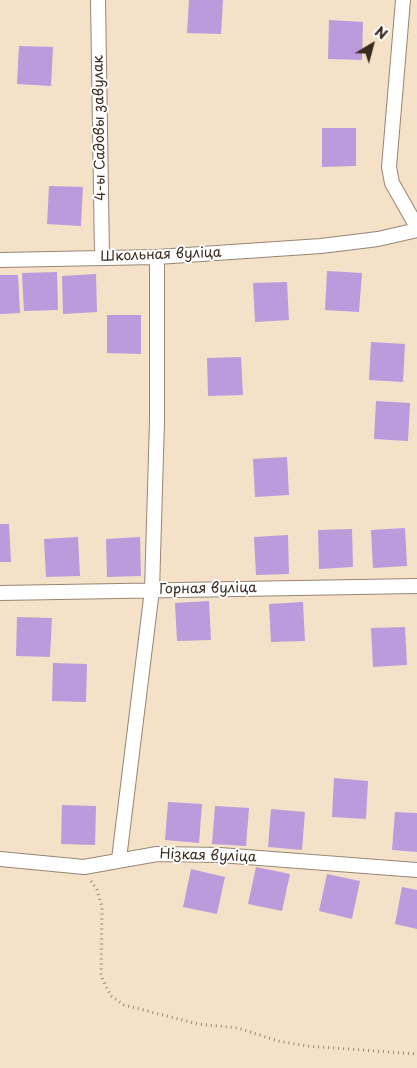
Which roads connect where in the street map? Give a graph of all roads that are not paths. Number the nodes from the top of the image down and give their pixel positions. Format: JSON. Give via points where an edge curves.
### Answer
{"nodes":[{"id":1,"x":98,"y":0,"type":"edge"},
{"id":2,"x":403,"y":0,"type":"edge"},
{"id":3,"x":417,"y":228,"type":"edge"},
{"id":4,"x":102,"y":256,"type":"junction"},
{"id":5,"x":157,"y":257,"type":"junction"},
{"id":6,"x":0,"y":260,"type":"edge"},
{"id":7,"x":417,"y":586,"type":"edge"},
{"id":8,"x":152,"y":590,"type":"junction"},
{"id":9,"x":0,"y":593,"type":"edge"},
{"id":10,"x":0,"y":859,"type":"edge"},
{"id":11,"x":119,"y":859,"type":"junction"},
{"id":12,"x":417,"y":870,"type":"edge"}],
"edges":[{"from":1,"to":4,"type":"street","name":"4-ы Садовы завулак"},
{"from":2,"to":3,"type":"street","via":[[389,167],[395,190]]},
{"from":3,"to":5,"type":"street","name":"Школьная вуліца","via":[[378,238],[321,246]]},
{"from":4,"to":5,"type":"street","name":"Школьная вуліца"},
{"from":4,"to":6,"type":"street","name":"Школьная вуліца"},
{"from":5,"to":8,"type":"street"},
{"from":7,"to":8,"type":"street","name":"Горная вуліца"},
{"from":8,"to":9,"type":"street","name":"Горная вуліца"},
{"from":8,"to":11,"type":"street"},
{"from":10,"to":11,"type":"street","name":"Нізкая вуліца","via":[[84,866]]},
{"from":11,"to":12,"type":"street","name":"Нізкая вуліца","via":[[157,854],[220,855]]}]}
